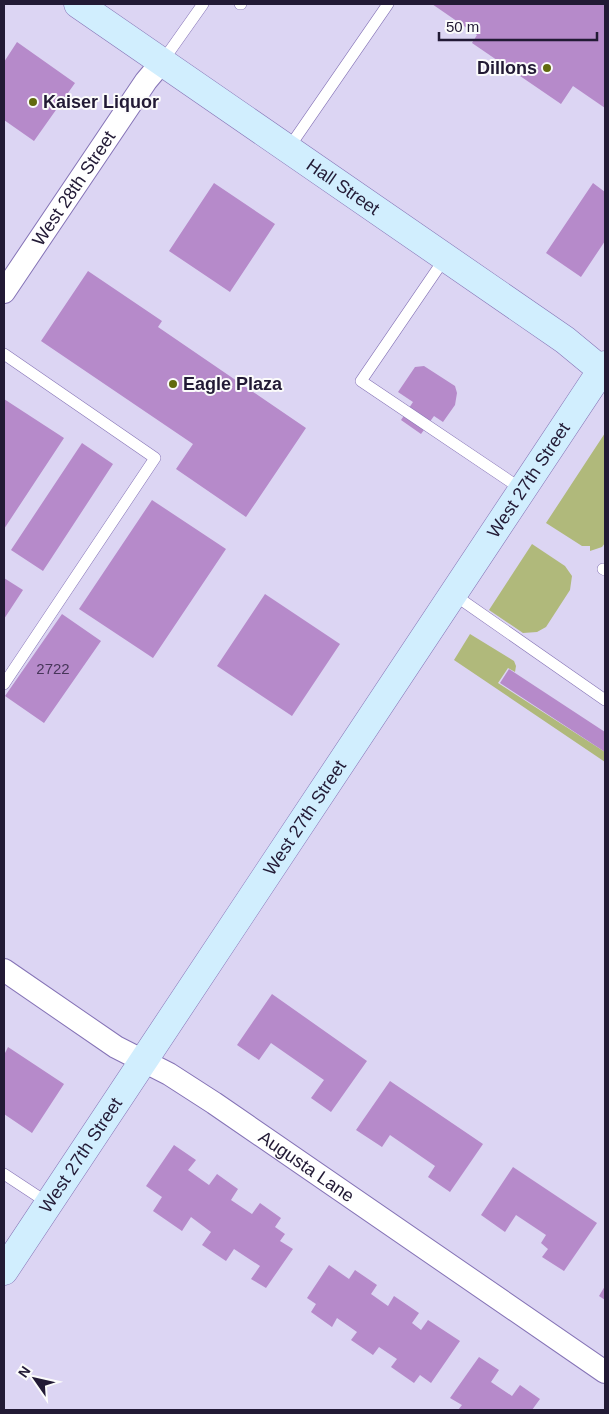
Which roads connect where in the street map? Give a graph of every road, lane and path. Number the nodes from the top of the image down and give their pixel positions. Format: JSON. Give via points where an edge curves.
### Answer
{"nodes":[{"id":1,"x":78,"y":4,"type":"edge"},
{"id":2,"x":203,"y":4,"type":"edge"},
{"id":3,"x":388,"y":4,"type":"edge"},
{"id":4,"x":162,"y":62,"type":"junction"},
{"id":5,"x":288,"y":149,"type":"junction"},
{"id":6,"x":445,"y":258,"type":"junction"},
{"id":7,"x":4,"y":292,"type":"edge"},
{"id":8,"x":4,"y":354,"type":"edge"},
{"id":9,"x":604,"y":369,"type":"edge"},
{"id":10,"x":523,"y":490,"type":"junction"},
{"id":11,"x":453,"y":594,"type":"junction"},
{"id":12,"x":4,"y":684,"type":"edge"},
{"id":13,"x":605,"y":700,"type":"edge"},
{"id":14,"x":4,"y":970,"type":"edge"},
{"id":15,"x":143,"y":1060,"type":"junction"},
{"id":16,"x":4,"y":1174,"type":"edge"},
{"id":17,"x":48,"y":1203,"type":"junction"},
{"id":18,"x":4,"y":1270,"type":"edge"},
{"id":19,"x":605,"y":1372,"type":"edge"}],
"edges":[{"from":1,"to":4,"type":"main road","name":"Hall Street"},
{"from":2,"to":4,"type":"lane"},
{"from":3,"to":5,"type":"lane"},
{"from":4,"to":5,"type":"main road","name":"Hall Street"},
{"from":4,"to":7,"type":"street","name":"West 28th Street"},
{"from":5,"to":6,"type":"main road","name":"Hall Street"},
{"from":6,"to":9,"type":"main road","name":"Hall Street"},
{"from":6,"to":10,"type":"lane","via":[[361,381]]},
{"from":8,"to":12,"type":"lane","via":[[155,458]]},
{"from":9,"to":10,"type":"main road","name":"West 27th Street"},
{"from":10,"to":11,"type":"main road","name":"West 27th Street"},
{"from":11,"to":13,"type":"lane"},
{"from":11,"to":15,"type":"main road","name":"West 27th Street"},
{"from":14,"to":15,"type":"street","name":"Augusta Lane","via":[[116,1047]]},
{"from":15,"to":17,"type":"main road","name":"West 27th Street"},
{"from":15,"to":19,"type":"street","name":"Augusta Lane","via":[[217,1105]]},
{"from":16,"to":17,"type":"lane"},
{"from":17,"to":18,"type":"main road","name":"West 27th Street"}]}
